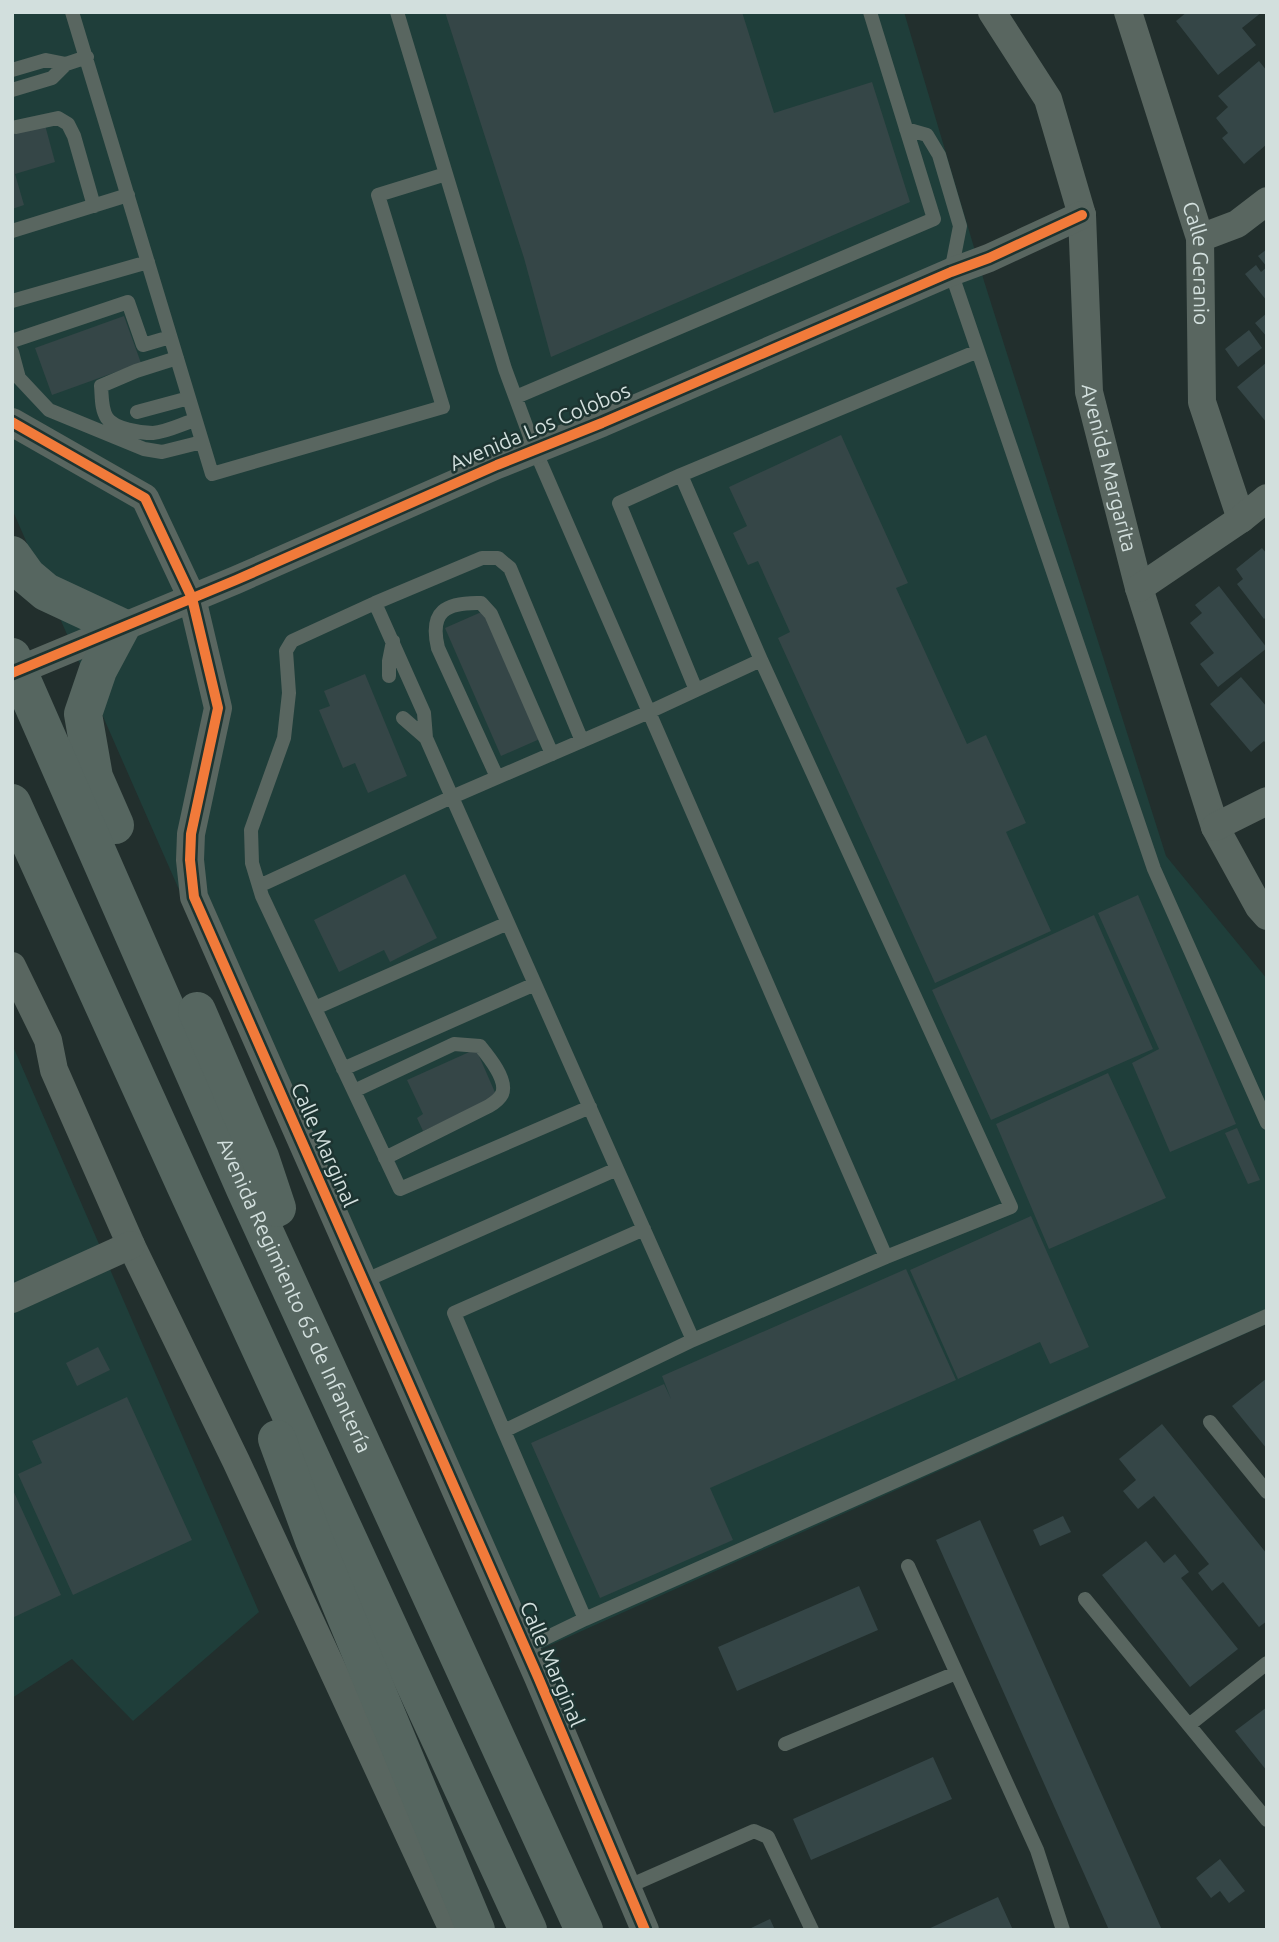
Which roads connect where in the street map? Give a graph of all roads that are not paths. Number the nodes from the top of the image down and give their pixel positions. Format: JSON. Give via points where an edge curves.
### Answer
{"nodes":[{"id":1,"x":72,"y":12,"type":"edge"},
{"id":2,"x":397,"y":12,"type":"edge"},
{"id":3,"x":870,"y":12,"type":"edge"},
{"id":4,"x":992,"y":12,"type":"edge"},
{"id":5,"x":1128,"y":12,"type":"edge"},
{"id":6,"x":87,"y":57,"type":"junction"},
{"id":7,"x":66,"y":64,"type":"junction"},
{"id":8,"x":12,"y":70,"type":"edge"},
{"id":9,"x":12,"y":90,"type":"edge"},
{"id":10,"x":16,"y":127,"type":"dead end"},
{"id":11,"x":906,"y":129,"type":"junction"},
{"id":12,"x":446,"y":174,"type":"junction"},
{"id":13,"x":128,"y":195,"type":"junction"},
{"id":14,"x":1267,"y":201,"type":"edge"},
{"id":15,"x":94,"y":206,"type":"junction"},
{"id":16,"x":1082,"y":215,"type":"junction"},
{"id":17,"x":12,"y":231,"type":"edge"},
{"id":18,"x":1200,"y":237,"type":"junction"},
{"id":19,"x":148,"y":262,"type":"junction"},
{"id":20,"x":951,"y":272,"type":"junction"},
{"id":21,"x":12,"y":302,"type":"edge"},
{"id":22,"x":170,"y":337,"type":"junction"},
{"id":23,"x":12,"y":341,"type":"edge"},
{"id":24,"x":978,"y":351,"type":"junction"},
{"id":25,"x":12,"y":352,"type":"edge"},
{"id":26,"x":177,"y":358,"type":"junction"},
{"id":27,"x":516,"y":397,"type":"junction"},
{"id":28,"x":189,"y":398,"type":"junction"},
{"id":29,"x":137,"y":412,"type":"dead end"},
{"id":30,"x":195,"y":420,"type":"junction"},
{"id":31,"x":12,"y":422,"type":"edge"},
{"id":32,"x":202,"y":442,"type":"junction"},
{"id":33,"x":535,"y":450,"type":"junction"},
{"id":34,"x":681,"y":475,"type":"junction"},
{"id":35,"x":1267,"y":498,"type":"edge"},
{"id":36,"x":1241,"y":519,"type":"junction"},
{"id":37,"x":12,"y":555,"type":"edge"},
{"id":38,"x":1139,"y":588,"type":"junction"},
{"id":39,"x":192,"y":598,"type":"junction"},
{"id":40,"x":375,"y":603,"type":"junction"},
{"id":41,"x":121,"y":627,"type":"junction"},
{"id":42,"x":393,"y":641,"type":"junction"},
{"id":43,"x":761,"y":660,"type":"junction"},
{"id":44,"x":14,"y":667,"type":"edge"},
{"id":45,"x":389,"y":676,"type":"dead end"},
{"id":46,"x":696,"y":690,"type":"junction"},
{"id":47,"x":649,"y":712,"type":"junction"},
{"id":48,"x":404,"y":718,"type":"dead end"},
{"id":49,"x":426,"y":738,"type":"junction"},
{"id":50,"x":582,"y":741,"type":"junction"},
{"id":51,"x":552,"y":754,"type":"junction"},
{"id":52,"x":498,"y":777,"type":"junction"},
{"id":53,"x":452,"y":797,"type":"junction"},
{"id":54,"x":1267,"y":801,"type":"edge"},
{"id":55,"x":12,"y":803,"type":"edge"},
{"id":56,"x":1215,"y":827,"type":"junction"},
{"id":57,"x":259,"y":886,"type":"junction"},
{"id":58,"x":1267,"y":916,"type":"edge"},
{"id":59,"x":508,"y":923,"type":"junction"},
{"id":60,"x":12,"y":966,"type":"edge"},
{"id":61,"x":535,"y":984,"type":"junction"},
{"id":62,"x":315,"y":1009,"type":"junction"},
{"id":63,"x":343,"y":1069,"type":"junction"},
{"id":64,"x":354,"y":1091,"type":"junction"},
{"id":65,"x":590,"y":1107,"type":"junction"},
{"id":66,"x":1267,"y":1123,"type":"edge"},
{"id":67,"x":385,"y":1158,"type":"junction"},
{"id":68,"x":617,"y":1169,"type":"junction"},
{"id":69,"x":186,"y":1187,"type":"junction"},
{"id":70,"x":644,"y":1229,"type":"junction"},
{"id":71,"x":131,"y":1245,"type":"junction"},
{"id":72,"x":886,"y":1257,"type":"junction"},
{"id":73,"x":364,"y":1281,"type":"junction"},
{"id":74,"x":12,"y":1299,"type":"edge"},
{"id":75,"x":1267,"y":1316,"type":"edge"},
{"id":76,"x":693,"y":1340,"type":"junction"},
{"id":77,"x":333,"y":1381,"type":"junction"},
{"id":78,"x":1210,"y":1422,"type":"dead end"},
{"id":79,"x":504,"y":1431,"type":"junction"},
{"id":80,"x":1267,"y":1492,"type":"edge"},
{"id":81,"x":908,"y":1566,"type":"dead end"},
{"id":82,"x":1085,"y":1599,"type":"dead end"},
{"id":83,"x":585,"y":1619,"type":"junction"},
{"id":84,"x":525,"y":1648,"type":"junction"},
{"id":85,"x":1267,"y":1662,"type":"edge"},
{"id":86,"x":956,"y":1673,"type":"junction"},
{"id":87,"x":1189,"y":1725,"type":"junction"},
{"id":88,"x":785,"y":1744,"type":"dead end"},
{"id":89,"x":1267,"y":1820,"type":"edge"},
{"id":90,"x":627,"y":1887,"type":"junction"},
{"id":91,"x":453,"y":1930,"type":"edge"},
{"id":92,"x":477,"y":1930,"type":"edge"},
{"id":93,"x":528,"y":1930,"type":"edge"},
{"id":94,"x":584,"y":1930,"type":"edge"},
{"id":95,"x":645,"y":1930,"type":"edge"},
{"id":96,"x":812,"y":1930,"type":"edge"},
{"id":97,"x":1063,"y":1930,"type":"edge"}],
"edges":[{"from":1,"to":6,"type":"lane"},
{"from":2,"to":12,"type":"lane"},
{"from":3,"to":11,"type":"lane"},
{"from":4,"to":16,"type":"street","name":"Avenida Margarita","via":[[1048,99]]},
{"from":5,"to":18,"type":"street","name":"Calle Geranio"},
{"from":6,"to":7,"type":"lane"},
{"from":6,"to":13,"type":"lane"},
{"from":7,"to":8,"type":"lane","via":[[46,60]]},
{"from":7,"to":9,"type":"lane","via":[[52,78]]},
{"from":10,"to":15,"type":"lane","via":[[58,118],[68,124]]},
{"from":11,"to":20,"type":"lane","via":[[927,135],[939,155],[960,226]]},
{"from":11,"to":27,"type":"lane","via":[[934,219]]},
{"from":12,"to":27,"type":"lane"},
{"from":12,"to":32,"type":"lane","via":[[378,195],[443,407],[212,474]]},
{"from":13,"to":15,"type":"lane"},
{"from":13,"to":19,"type":"lane"},
{"from":14,"to":18,"type":"street","via":[[1237,224]]},
{"from":15,"to":17,"type":"lane"},
{"from":16,"to":20,"type":"street","name":"Avenida Los Colobos"},
{"from":16,"to":38,"type":"street","name":"Avenida Margarita","via":[[1089,392]]},
{"from":18,"to":36,"type":"street","name":"Calle Geranio","via":[[1202,402]]},
{"from":19,"to":21,"type":"lane"},
{"from":19,"to":22,"type":"lane"},
{"from":20,"to":24,"type":"lane"},
{"from":20,"to":33,"type":"street","name":"Avenida Los Colobos"},
{"from":22,"to":23,"type":"lane","via":[[143,345],[128,302]]},
{"from":22,"to":26,"type":"lane"},
{"from":24,"to":34,"type":"lane"},
{"from":24,"to":66,"type":"lane","via":[[1154,869]]},
{"from":25,"to":32,"type":"lane","via":[[19,378],[49,410],[144,450],[162,452]]},
{"from":26,"to":28,"type":"lane"},
{"from":26,"to":30,"type":"lane","via":[[101,386],[103,407],[108,420],[138,431],[154,433]]},
{"from":27,"to":33,"type":"lane"},
{"from":28,"to":29,"type":"lane"},
{"from":28,"to":30,"type":"lane"},
{"from":30,"to":32,"type":"lane"},
{"from":31,"to":39,"type":"street","name":"Calle Marginal","via":[[145,498]]},
{"from":33,"to":39,"type":"street","name":"Avenida Los Colobos"},
{"from":33,"to":47,"type":"lane"},
{"from":34,"to":43,"type":"lane"},
{"from":34,"to":46,"type":"lane","via":[[619,503]]},
{"from":35,"to":36,"type":"street"},
{"from":36,"to":38,"type":"street"},
{"from":37,"to":41,"type":"main road","via":[[46,592]]},
{"from":38,"to":56,"type":"street","name":"Avenida Margarita"},
{"from":39,"to":41,"type":"street","name":"Avenida Los Colobos"},
{"from":39,"to":73,"type":"street","name":"Calle Marginal","via":[[218,708],[191,834],[194,897]]},
{"from":40,"to":42,"type":"lane"},
{"from":40,"to":50,"type":"lane","via":[[482,558],[498,558],[510,568]]},
{"from":40,"to":57,"type":"lane","via":[[292,640],[286,651],[289,693],[284,738],[251,830],[252,863]]},
{"from":41,"to":44,"type":"street","name":"Avenida Los Colobos"},
{"from":41,"to":77,"type":"main road","via":[[98,670],[83,714],[93,777],[260,1157]]},
{"from":42,"to":45,"type":"lane"},
{"from":42,"to":49,"type":"lane","via":[[424,713]]},
{"from":43,"to":46,"type":"lane"},
{"from":43,"to":72,"type":"lane","via":[[1011,1207]]},
{"from":44,"to":77,"type":"main road","name":"Avenida Regimiento 65 de Infantería"},
{"from":46,"to":47,"type":"lane"},
{"from":47,"to":50,"type":"lane"},
{"from":47,"to":72,"type":"lane"},
{"from":48,"to":49,"type":"lane"},
{"from":49,"to":53,"type":"lane"},
{"from":50,"to":51,"type":"lane"},
{"from":51,"to":52,"type":"lane"},
{"from":51,"to":52,"type":"lane","via":[[491,614],[481,603],[448,607],[433,630],[438,648]]},
{"from":52,"to":53,"type":"lane"},
{"from":53,"to":57,"type":"lane"},
{"from":53,"to":59,"type":"lane"},
{"from":54,"to":56,"type":"street"},
{"from":55,"to":69,"type":"main road"},
{"from":56,"to":58,"type":"street","name":"Avenida Margarita"},
{"from":57,"to":62,"type":"lane"},
{"from":59,"to":61,"type":"lane"},
{"from":59,"to":62,"type":"lane"},
{"from":60,"to":71,"type":"street","via":[[48,1040],[54,1070]]},
{"from":61,"to":63,"type":"lane"},
{"from":61,"to":65,"type":"lane"},
{"from":62,"to":63,"type":"lane"},
{"from":63,"to":64,"type":"lane"},
{"from":64,"to":67,"type":"lane"},
{"from":64,"to":67,"type":"lane","via":[[454,1044],[480,1046],[500,1077],[501,1097],[489,1106]]},
{"from":65,"to":67,"type":"lane","via":[[400,1189]]},
{"from":65,"to":68,"type":"lane"},
{"from":68,"to":70,"type":"lane"},
{"from":68,"to":73,"type":"lane"},
{"from":69,"to":92,"type":"main road","via":[[314,1540]]},
{"from":69,"to":93,"type":"main road"},
{"from":70,"to":76,"type":"lane"},
{"from":70,"to":79,"type":"lane","via":[[454,1313]]},
{"from":71,"to":74,"type":"street"},
{"from":71,"to":91,"type":"street"},
{"from":72,"to":76,"type":"lane"},
{"from":73,"to":84,"type":"street","name":"Calle Marginal"},
{"from":75,"to":83,"type":"lane"},
{"from":76,"to":79,"type":"lane"},
{"from":77,"to":94,"type":"main road","name":"Avenida Regimiento 65 de Infantería"},
{"from":78,"to":80,"type":"lane"},
{"from":79,"to":83,"type":"lane"},
{"from":81,"to":86,"type":"lane"},
{"from":82,"to":87,"type":"lane"},
{"from":83,"to":84,"type":"lane"},
{"from":84,"to":90,"type":"street","name":"Calle Marginal"},
{"from":85,"to":87,"type":"lane"},
{"from":86,"to":88,"type":"lane"},
{"from":86,"to":97,"type":"lane","via":[[1037,1850]]},
{"from":87,"to":89,"type":"lane"},
{"from":90,"to":95,"type":"street","name":"Calle Marginal"},
{"from":90,"to":96,"type":"lane","via":[[754,1831],[768,1837]]}]}
